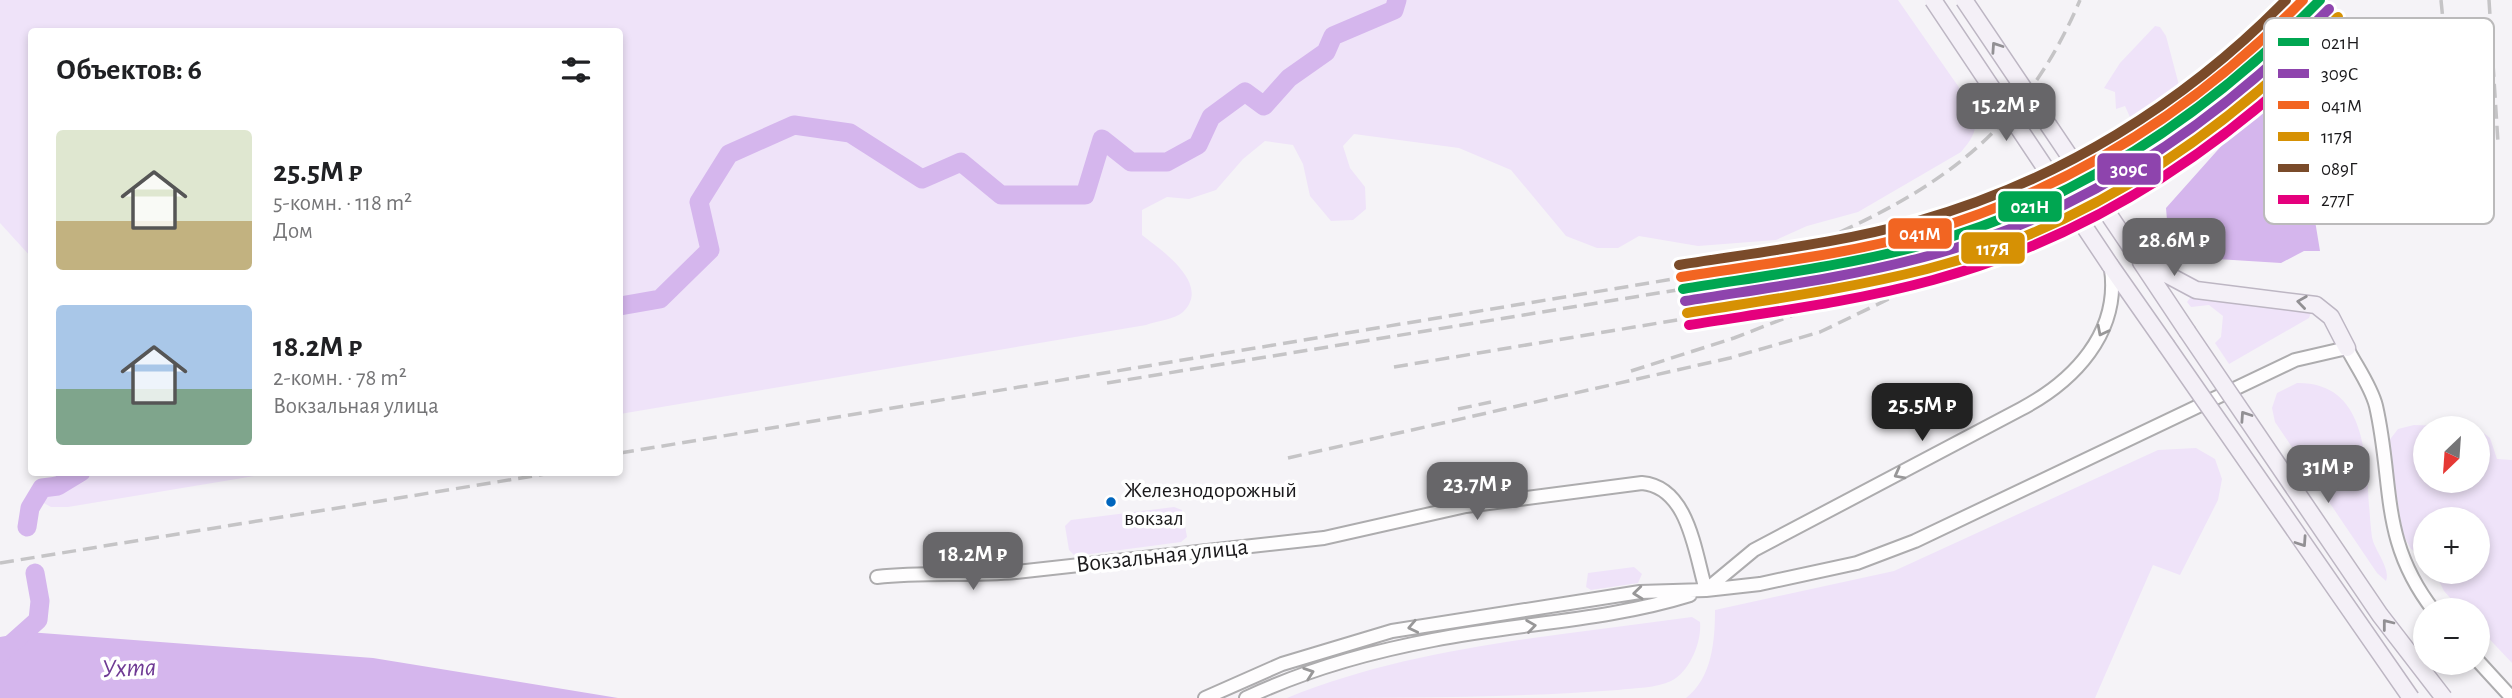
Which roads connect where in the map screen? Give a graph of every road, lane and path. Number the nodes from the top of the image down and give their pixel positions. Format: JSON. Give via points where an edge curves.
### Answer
{"nodes":[{"id":1,"x":1933,"y":0,"type":"edge"},
{"id":2,"x":1964,"y":0,"type":"edge"},
{"id":3,"x":2130,"y":246,"type":"junction"},
{"id":4,"x":2110,"y":265,"type":"junction"},
{"id":5,"x":2347,"y":348,"type":"junction"},
{"id":6,"x":877,"y":577,"type":"dead end"},
{"id":7,"x":1706,"y":590,"type":"junction"},
{"id":8,"x":2424,"y":598,"type":"edge"},
{"id":9,"x":2490,"y":674,"type":"edge"},
{"id":10,"x":1205,"y":698,"type":"edge"},
{"id":11,"x":1246,"y":698,"type":"edge"},
{"id":12,"x":2411,"y":698,"type":"edge"},
{"id":13,"x":2444,"y":698,"type":"edge"},
{"id":14,"x":2512,"y":698,"type":"edge"}],
"edges":[{"from":1,"to":4,"type":"main road","bridge":true},
{"from":3,"to":2,"type":"main road","one_way":true,"bridge":true},
{"from":5,"to":3,"type":"main road","one_way":true,"via":[[2331,317],[2316,304],[2196,290]]},
{"from":13,"to":3,"type":"main road","one_way":true,"bridge":true,"via":[[2380,615]]},
{"from":4,"to":7,"type":"street","one_way":true,"via":[[2113,303],[2101,333],[2077,366],[2050,391],[1754,551]]},
{"from":4,"to":12,"type":"main road","one_way":true,"bridge":true},
{"from":5,"to":7,"type":"street","via":[[2295,360],[1894,550],[1799,577]]},
{"from":5,"to":8,"type":"street","via":[[2376,404],[2392,530],[2414,586]]},
{"from":6,"to":7,"type":"street","name":"Вокзальная улица","via":[[993,574],[1324,538],[1466,506],[1652,483],[1667,490],[1678,505]]},
{"from":7,"to":10,"type":"street","one_way":true,"via":[[1640,592],[1418,626],[1282,664]]},
{"from":11,"to":7,"type":"street","one_way":true,"via":[[1361,656],[1434,639],[1640,610]]},
{"from":9,"to":14,"type":"street"}]}
